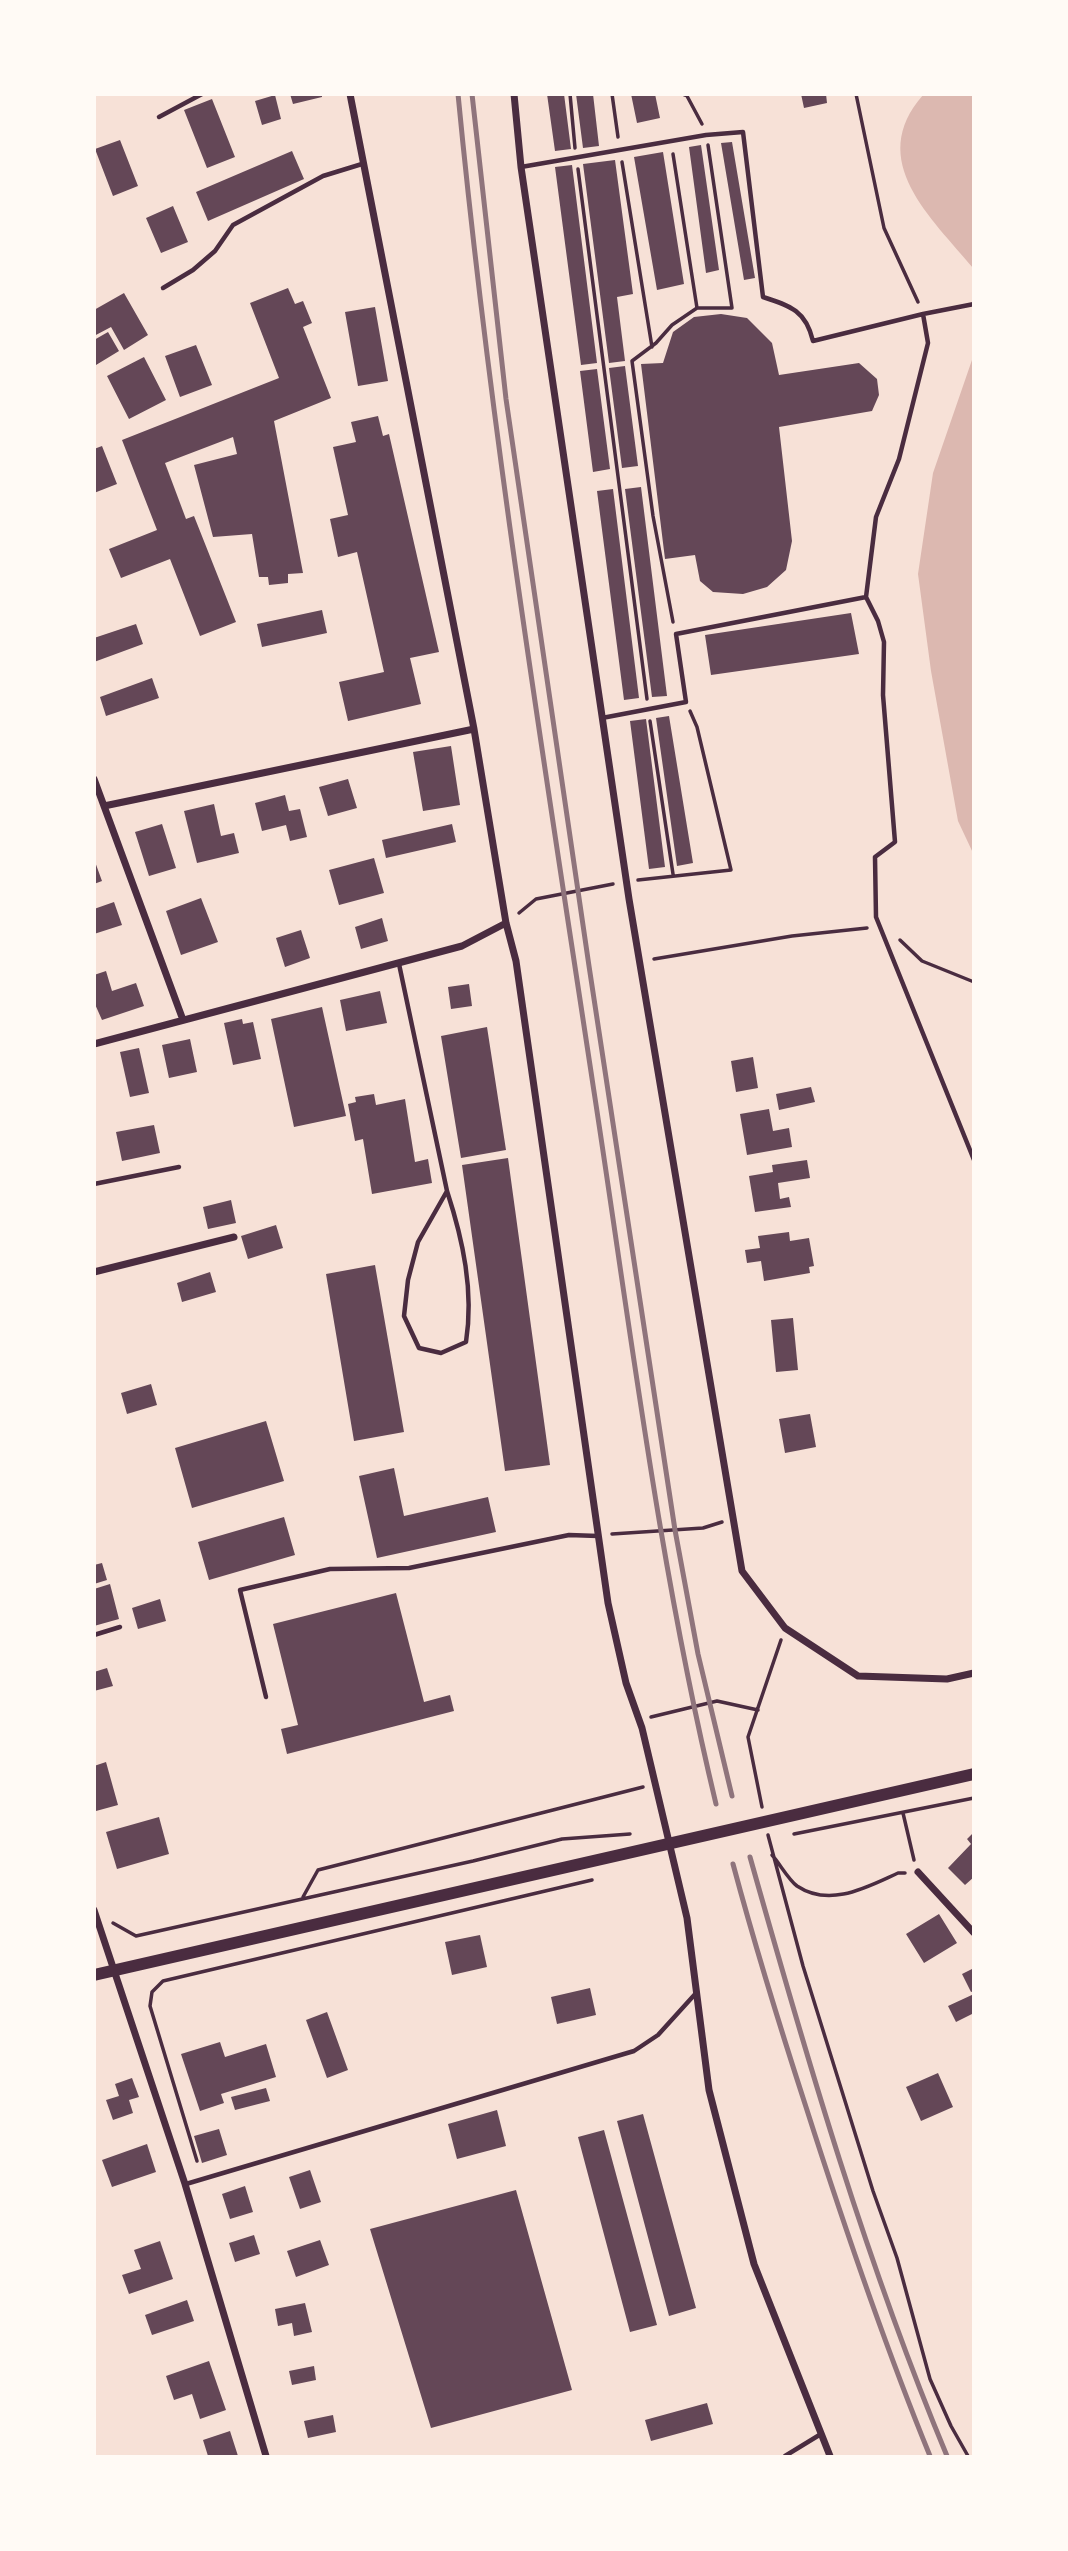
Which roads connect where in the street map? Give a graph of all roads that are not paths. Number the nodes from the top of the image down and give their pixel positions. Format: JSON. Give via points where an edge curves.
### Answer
{"nodes":[{"id":1,"x":202,"y":94,"type":"edge"},
{"id":2,"x":350,"y":94,"type":"edge"},
{"id":3,"x":514,"y":94,"type":"edge"},
{"id":4,"x":159,"y":117,"type":"dead end"},
{"id":5,"x":362,"y":164,"type":"junction"},
{"id":6,"x":521,"y":167,"type":"junction"},
{"id":7,"x":163,"y":288,"type":"dead end"},
{"id":8,"x":974,"y":304,"type":"edge"},
{"id":9,"x":923,"y":314,"type":"junction"},
{"id":10,"x":866,"y":597,"type":"junction"},
{"id":11,"x":602,"y":718,"type":"junction"},
{"id":12,"x":474,"y":729,"type":"junction"},
{"id":13,"x":94,"y":779,"type":"edge"},
{"id":14,"x":104,"y":806,"type":"junction"},
{"id":15,"x":506,"y":923,"type":"junction"},
{"id":16,"x":398,"y":964,"type":"junction"},
{"id":17,"x":183,"y":1020,"type":"junction"},
{"id":18,"x":94,"y":1044,"type":"edge"},
{"id":19,"x":974,"y":1160,"type":"edge"},
{"id":20,"x":179,"y":1167,"type":"dead end"},
{"id":21,"x":94,"y":1184,"type":"edge"},
{"id":22,"x":447,"y":1191,"type":"junction"},
{"id":23,"x":234,"y":1237,"type":"dead end"},
{"id":24,"x":94,"y":1272,"type":"edge"},
{"id":25,"x":599,"y":1536,"type":"junction"},
{"id":26,"x":120,"y":1627,"type":"dead end"},
{"id":27,"x":94,"y":1635,"type":"edge"},
{"id":28,"x":974,"y":1672,"type":"edge"},
{"id":29,"x":267,"y":1697,"type":"dead end"},
{"id":30,"x":974,"y":1774,"type":"edge"},
{"id":31,"x":918,"y":1872,"type":"road end"},
{"id":32,"x":94,"y":1910,"type":"edge"},
{"id":33,"x":974,"y":1933,"type":"edge"},
{"id":34,"x":116,"y":1969,"type":"junction"},
{"id":35,"x":94,"y":1975,"type":"edge"},
{"id":36,"x":696,"y":1992,"type":"junction"},
{"id":37,"x":185,"y":2184,"type":"junction"},
{"id":38,"x":821,"y":2434,"type":"junction"},
{"id":39,"x":266,"y":2456,"type":"edge"},
{"id":40,"x":785,"y":2456,"type":"edge"},
{"id":41,"x":830,"y":2456,"type":"edge"}],
"edges":[{"from":1,"to":4,"type":"lane"},
{"from":2,"to":5,"type":"street"},
{"from":3,"to":6,"type":"street"},
{"from":5,"to":7,"type":"lane","via":[[323,176],[233,225],[215,251]]},
{"from":5,"to":12,"type":"street"},
{"from":6,"to":9,"type":"lane","via":[[743,132],[763,297],[790,305],[809,324],[813,341]]},
{"from":6,"to":11,"type":"street"},
{"from":8,"to":9,"type":"lane"},
{"from":9,"to":10,"type":"lane","via":[[928,343],[899,459],[876,517]]},
{"from":10,"to":11,"type":"lane","via":[[676,634],[687,702]]},
{"from":10,"to":19,"type":"lane","via":[[884,642],[883,695],[895,842],[875,857],[876,917]]},
{"from":11,"to":28,"type":"street","via":[[742,1571],[785,1628],[858,1676],[947,1679]]},
{"from":12,"to":14,"type":"street"},
{"from":12,"to":15,"type":"street"},
{"from":13,"to":14,"type":"street"},
{"from":14,"to":17,"type":"street"},
{"from":15,"to":16,"type":"street","via":[[462,946]]},
{"from":15,"to":25,"type":"street","via":[[516,961]]},
{"from":16,"to":17,"type":"street"},
{"from":16,"to":22,"type":"lane"},
{"from":17,"to":18,"type":"street"},
{"from":20,"to":21,"type":"lane"},
{"from":22,"to":22,"type":"lane","via":[[418,1242],[404,1316],[419,1348],[441,1353],[466,1342],[471,1312],[462,1235]]},
{"from":23,"to":24,"type":"street"},
{"from":25,"to":29,"type":"lane","via":[[569,1535],[409,1568],[330,1569],[240,1590]]},
{"from":25,"to":36,"type":"street","via":[[626,1683],[656,1784],[687,1918]]},
{"from":26,"to":27,"type":"lane"},
{"from":30,"to":34,"type":"main road"},
{"from":31,"to":33,"type":"street"},
{"from":32,"to":34,"type":"street"},
{"from":34,"to":35,"type":"main road"},
{"from":34,"to":37,"type":"street"},
{"from":36,"to":37,"type":"lane","via":[[658,2035],[634,2051]]},
{"from":36,"to":38,"type":"street","via":[[709,2090],[754,2264]]},
{"from":37,"to":39,"type":"street"},
{"from":38,"to":40,"type":"lane"},
{"from":38,"to":41,"type":"street"}]}
